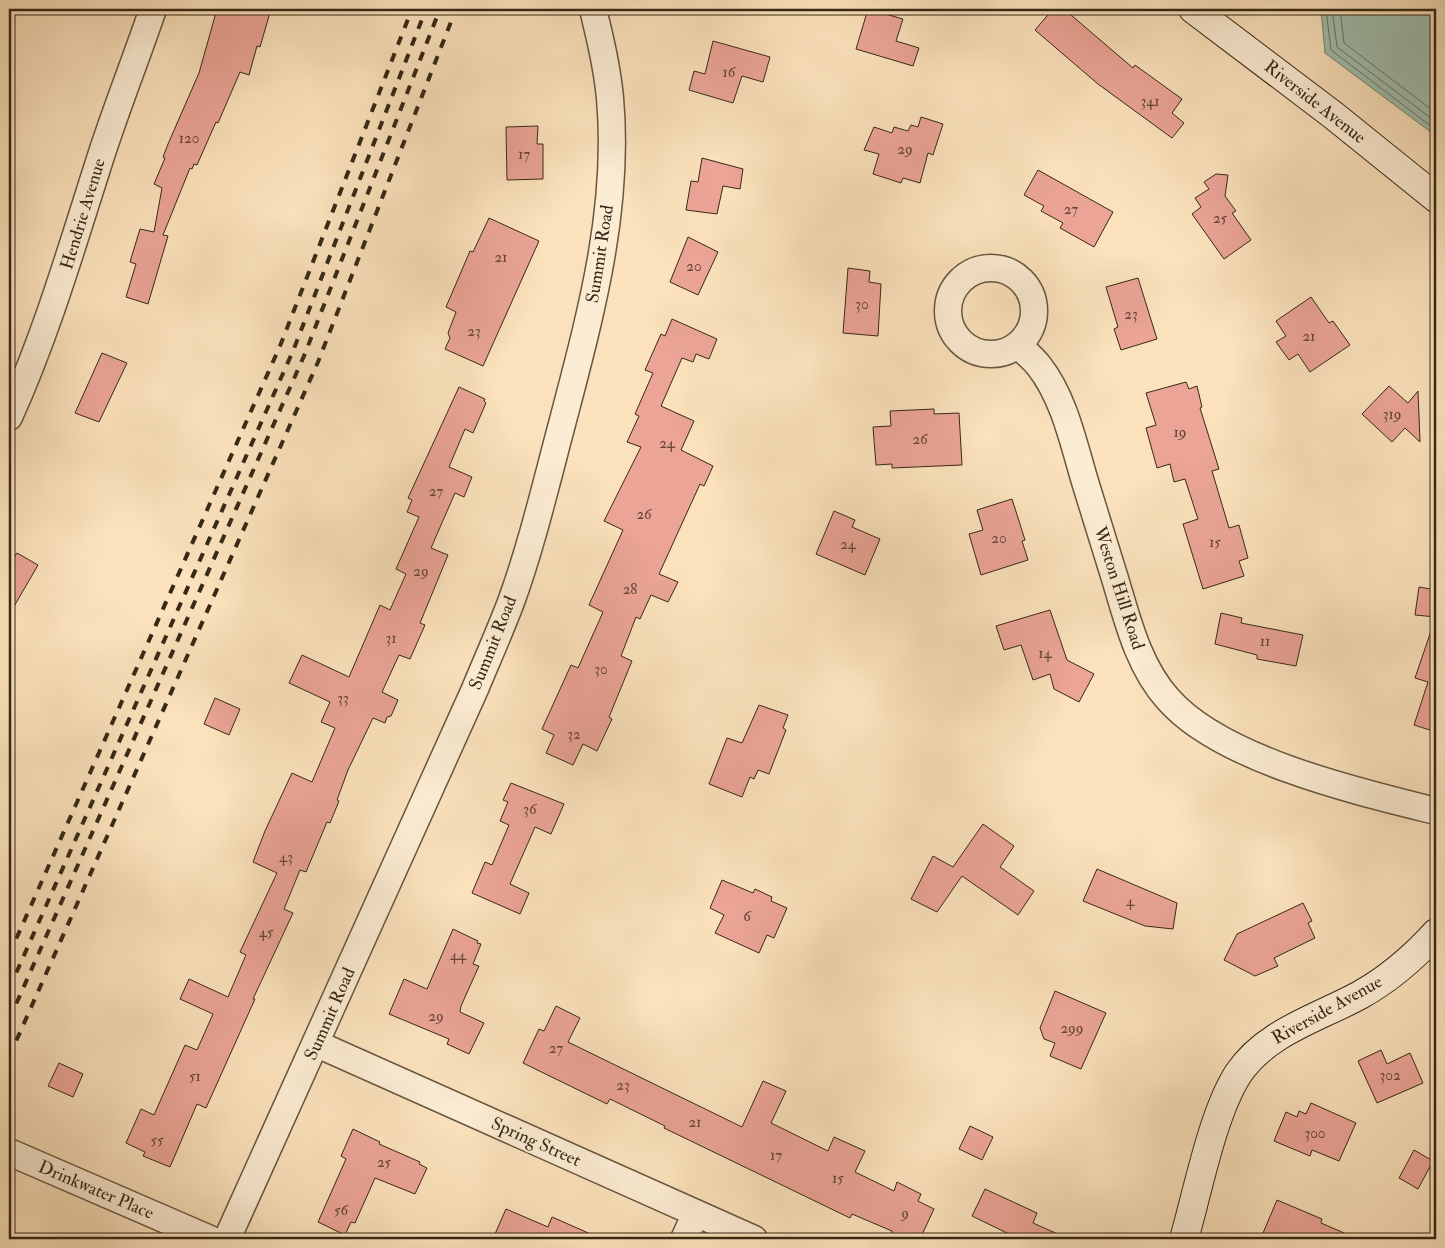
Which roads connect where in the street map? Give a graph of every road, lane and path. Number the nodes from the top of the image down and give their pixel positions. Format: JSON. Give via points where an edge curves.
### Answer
{"nodes":[{"id":1,"x":153,"y":9,"type":"edge"},
{"id":2,"x":593,"y":9,"type":"edge"},
{"id":3,"x":1193,"y":9,"type":"edge"},
{"id":4,"x":1436,"y":198,"type":"edge"},
{"id":5,"x":1018,"y":345,"type":"dead end"},
{"id":6,"x":9,"y":417,"type":"edge"},
{"id":7,"x":1436,"y":811,"type":"edge"},
{"id":8,"x":1436,"y":933,"type":"edge"},
{"id":9,"x":317,"y":1044,"type":"junction"},
{"id":10,"x":9,"y":1152,"type":"edge"},
{"id":11,"x":696,"y":1213,"type":"junction"},
{"id":12,"x":210,"y":1239,"type":"edge"},
{"id":13,"x":227,"y":1239,"type":"edge"},
{"id":14,"x":684,"y":1239,"type":"edge"},
{"id":15,"x":754,"y":1239,"type":"edge"},
{"id":16,"x":1184,"y":1239,"type":"edge"}],
"edges":[{"from":1,"to":6,"type":"street","name":"Hendrie Avenue","via":[[98,165],[58,293]]},
{"from":2,"to":9,"type":"street","name":"Summit Road","via":[[603,50],[611,120],[612,172],[606,239],[591,312],[536,522],[491,653]]},
{"from":3,"to":4,"type":"street","name":"Riverside Avenue"},
{"from":5,"to":7,"type":"street","name":"Weston Hill Road","via":[[1052,385],[1077,454],[1133,637],[1167,698],[1190,721],[1265,759],[1341,787]]},
{"from":8,"to":16,"type":"street","name":"Riverside Avenue","via":[[1411,960],[1361,994],[1270,1040],[1251,1058],[1238,1075],[1223,1106]]},
{"from":9,"to":11,"type":"street","name":"Spring Street"},
{"from":9,"to":13,"type":"street","name":"Summit Road"},
{"from":10,"to":12,"type":"street","name":"Drinkwater Place"},
{"from":11,"to":14,"type":"street"},
{"from":11,"to":15,"type":"street","name":"Spring Street"}]}
